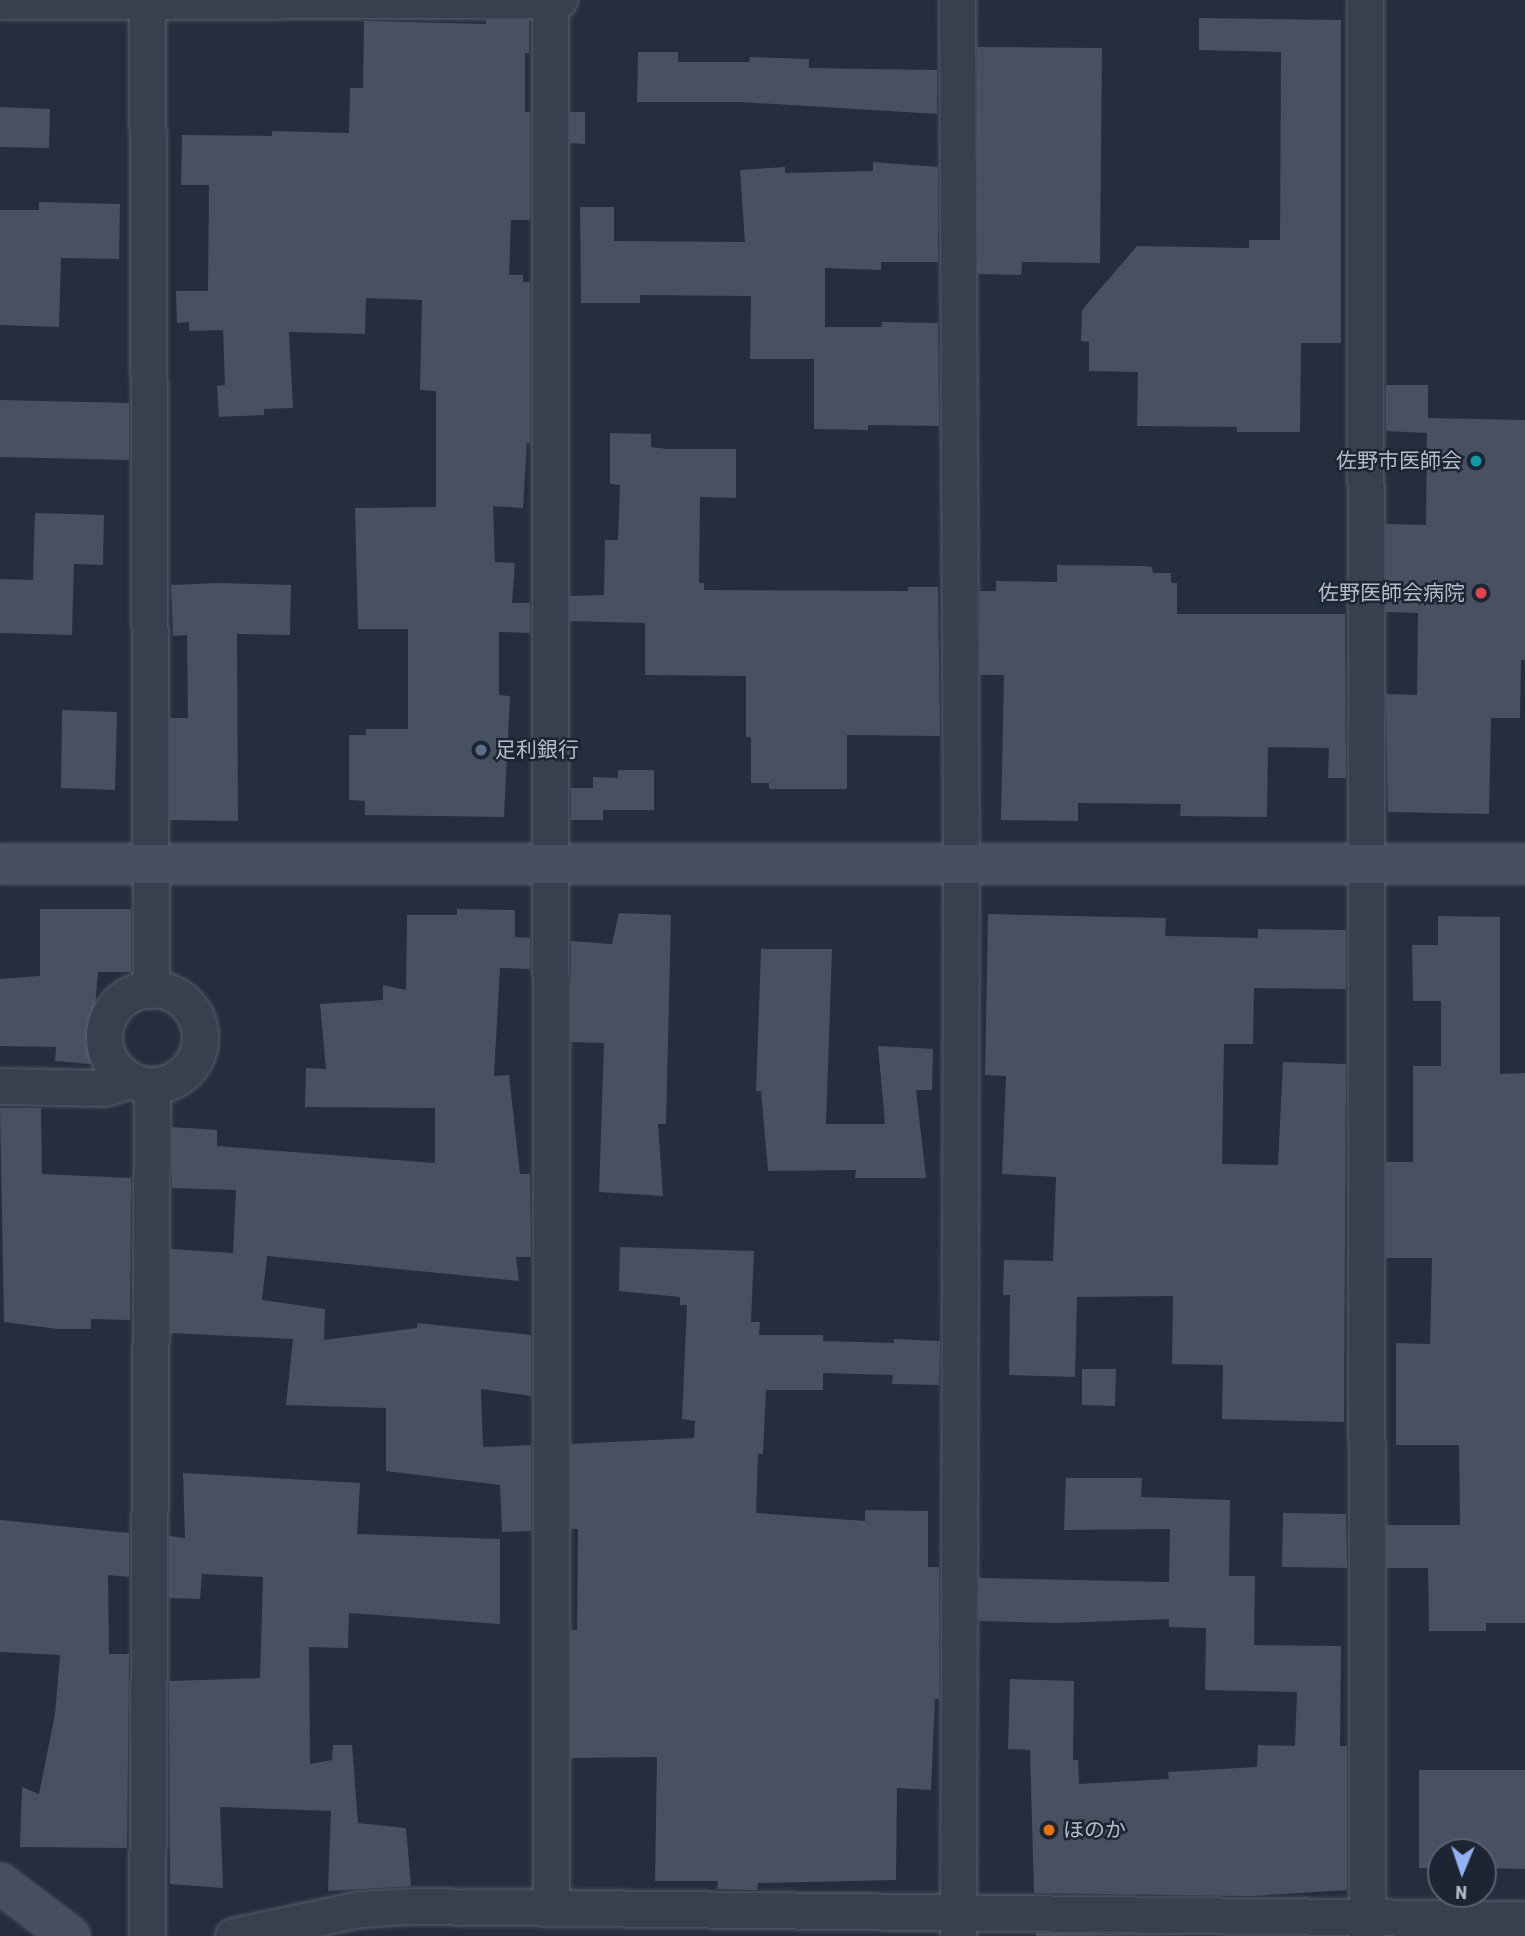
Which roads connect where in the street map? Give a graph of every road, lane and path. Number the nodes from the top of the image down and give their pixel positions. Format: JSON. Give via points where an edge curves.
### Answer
{"nodes":[{"id":1,"x":550,"y":0,"type":"edge"},
{"id":2,"x":559,"y":0,"type":"edge"},
{"id":3,"x":957,"y":0,"type":"edge"},
{"id":4,"x":1365,"y":0,"type":"edge"},
{"id":5,"x":0,"y":1,"type":"edge"},
{"id":6,"x":147,"y":1,"type":"edge"},
{"id":7,"x":152,"y":863,"type":"junction"},
{"id":8,"x":0,"y":864,"type":"edge"},
{"id":9,"x":552,"y":864,"type":"junction"},
{"id":10,"x":1525,"y":864,"type":"edge"},
{"id":11,"x":961,"y":865,"type":"junction"},
{"id":12,"x":1364,"y":865,"type":"junction"},
{"id":13,"x":151,"y":990,"type":"junction"},
{"id":14,"x":141,"y":1082,"type":"junction"},
{"id":15,"x":0,"y":1086,"type":"edge"},
{"id":16,"x":0,"y":1882,"type":"edge"},
{"id":17,"x":551,"y":1909,"type":"junction"},
{"id":18,"x":1525,"y":1919,"type":"edge"},
{"id":19,"x":958,"y":1924,"type":"edge"},
{"id":20,"x":1367,"y":1927,"type":"edge"},
{"id":21,"x":70,"y":1936,"type":"edge"},
{"id":22,"x":147,"y":1936,"type":"edge"},
{"id":23,"x":233,"y":1936,"type":"edge"}],
"edges":[{"from":1,"to":2,"type":"street"},
{"from":1,"to":6,"type":"street"},
{"from":1,"to":9,"type":"street"},
{"from":3,"to":11,"type":"street"},
{"from":4,"to":12,"type":"street"},
{"from":5,"to":6,"type":"street"},
{"from":6,"to":7,"type":"street"},
{"from":7,"to":8,"type":"street"},
{"from":7,"to":9,"type":"street"},
{"from":7,"to":13,"type":"street"},
{"from":9,"to":11,"type":"street"},
{"from":9,"to":17,"type":"street"},
{"from":10,"to":12,"type":"street"},
{"from":11,"to":12,"type":"street"},
{"from":11,"to":19,"type":"street"},
{"from":12,"to":20,"type":"street"},
{"from":13,"to":14,"type":"street","via":[[127,995],[114,1006],[104,1038],[107,1055],[117,1069]]},
{"from":13,"to":14,"type":"street","via":[[173,993],[187,1002],[201,1032],[197,1055],[187,1069],[174,1079]]},
{"from":14,"to":15,"type":"street","via":[[104,1088]]},
{"from":14,"to":22,"type":"street"},
{"from":16,"to":21,"type":"street"},
{"from":17,"to":19,"type":"street"},
{"from":17,"to":23,"type":"street","via":[[360,1909]]},
{"from":18,"to":20,"type":"street"},
{"from":19,"to":20,"type":"street"}]}
